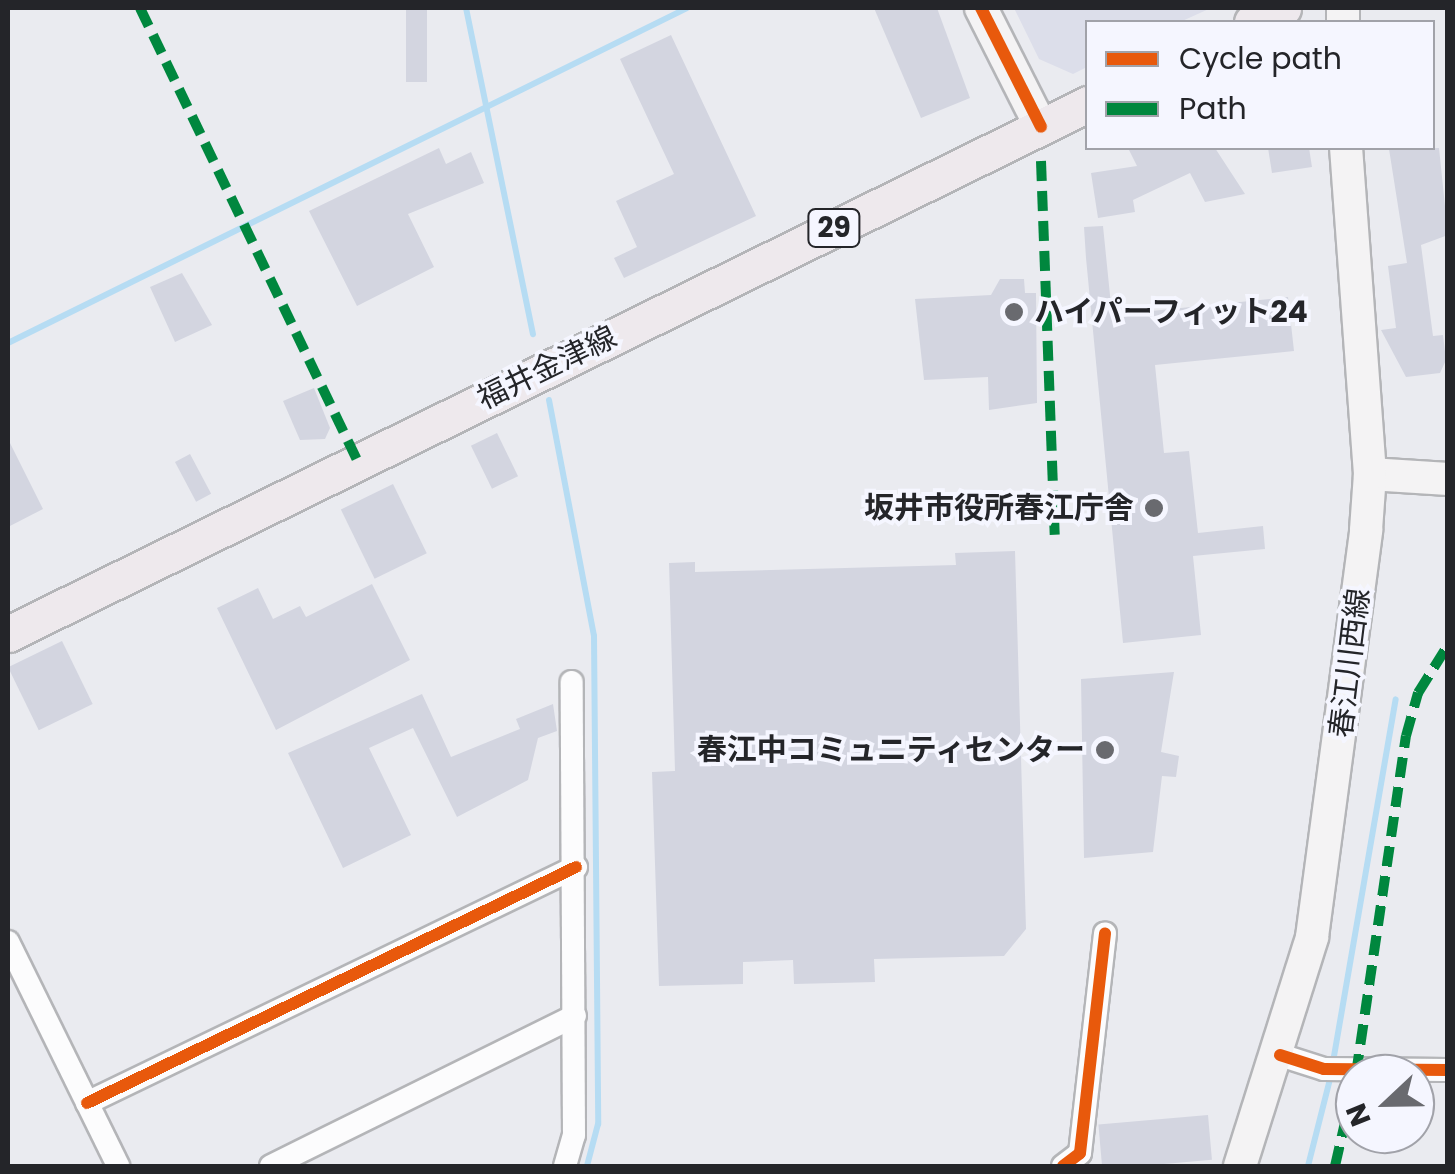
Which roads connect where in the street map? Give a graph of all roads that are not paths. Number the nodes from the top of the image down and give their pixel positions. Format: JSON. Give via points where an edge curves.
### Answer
{"nodes":[{"id":1,"x":981,"y":8,"type":"edge"},
{"id":2,"x":1283,"y":8,"type":"edge"},
{"id":3,"x":1256,"y":20,"type":"edge"},
{"id":4,"x":1085,"y":105,"type":"edge"},
{"id":5,"x":1041,"y":127,"type":"junction"},
{"id":6,"x":1346,"y":150,"type":"edge"},
{"id":7,"x":1370,"y":474,"type":"junction"},
{"id":8,"x":1448,"y":480,"type":"edge"},
{"id":9,"x":8,"y":634,"type":"edge"},
{"id":10,"x":572,"y":682,"type":"dead end"},
{"id":11,"x":576,"y":866,"type":"junction"},
{"id":12,"x":1104,"y":933,"type":"dead end"},
{"id":13,"x":8,"y":942,"type":"edge"},
{"id":14,"x":574,"y":1016,"type":"junction"},
{"id":15,"x":1280,"y":1054,"type":"junction"},
{"id":16,"x":1448,"y":1070,"type":"edge"},
{"id":17,"x":87,"y":1103,"type":"junction"},
{"id":18,"x":118,"y":1166,"type":"edge"},
{"id":19,"x":271,"y":1166,"type":"edge"},
{"id":20,"x":565,"y":1166,"type":"edge"},
{"id":21,"x":1063,"y":1166,"type":"edge"},
{"id":22,"x":1240,"y":1166,"type":"edge"}],
"edges":[{"from":1,"to":5,"type":"main road"},
{"from":2,"to":3,"type":"main road"},
{"from":4,"to":5,"type":"main road","name":"福井金津線","number":"29"},
{"from":5,"to":9,"type":"main road","name":"福井金津線","number":"29"},
{"from":6,"to":7,"type":"main road","name":"春江川西線"},
{"from":7,"to":8,"type":"main road"},
{"from":7,"to":15,"type":"main road","name":"春江川西線","via":[[1328,846]]},
{"from":10,"to":11,"type":"street"},
{"from":11,"to":14,"type":"street"},
{"from":11,"to":17,"type":"street"},
{"from":12,"to":21,"type":"street","via":[[1080,1153]]},
{"from":13,"to":17,"type":"street"},
{"from":14,"to":19,"type":"street"},
{"from":14,"to":20,"type":"street"},
{"from":15,"to":16,"type":"street","via":[[1324,1069]]},
{"from":15,"to":22,"type":"main road","name":"春江川西線"},
{"from":17,"to":18,"type":"street"}]}
